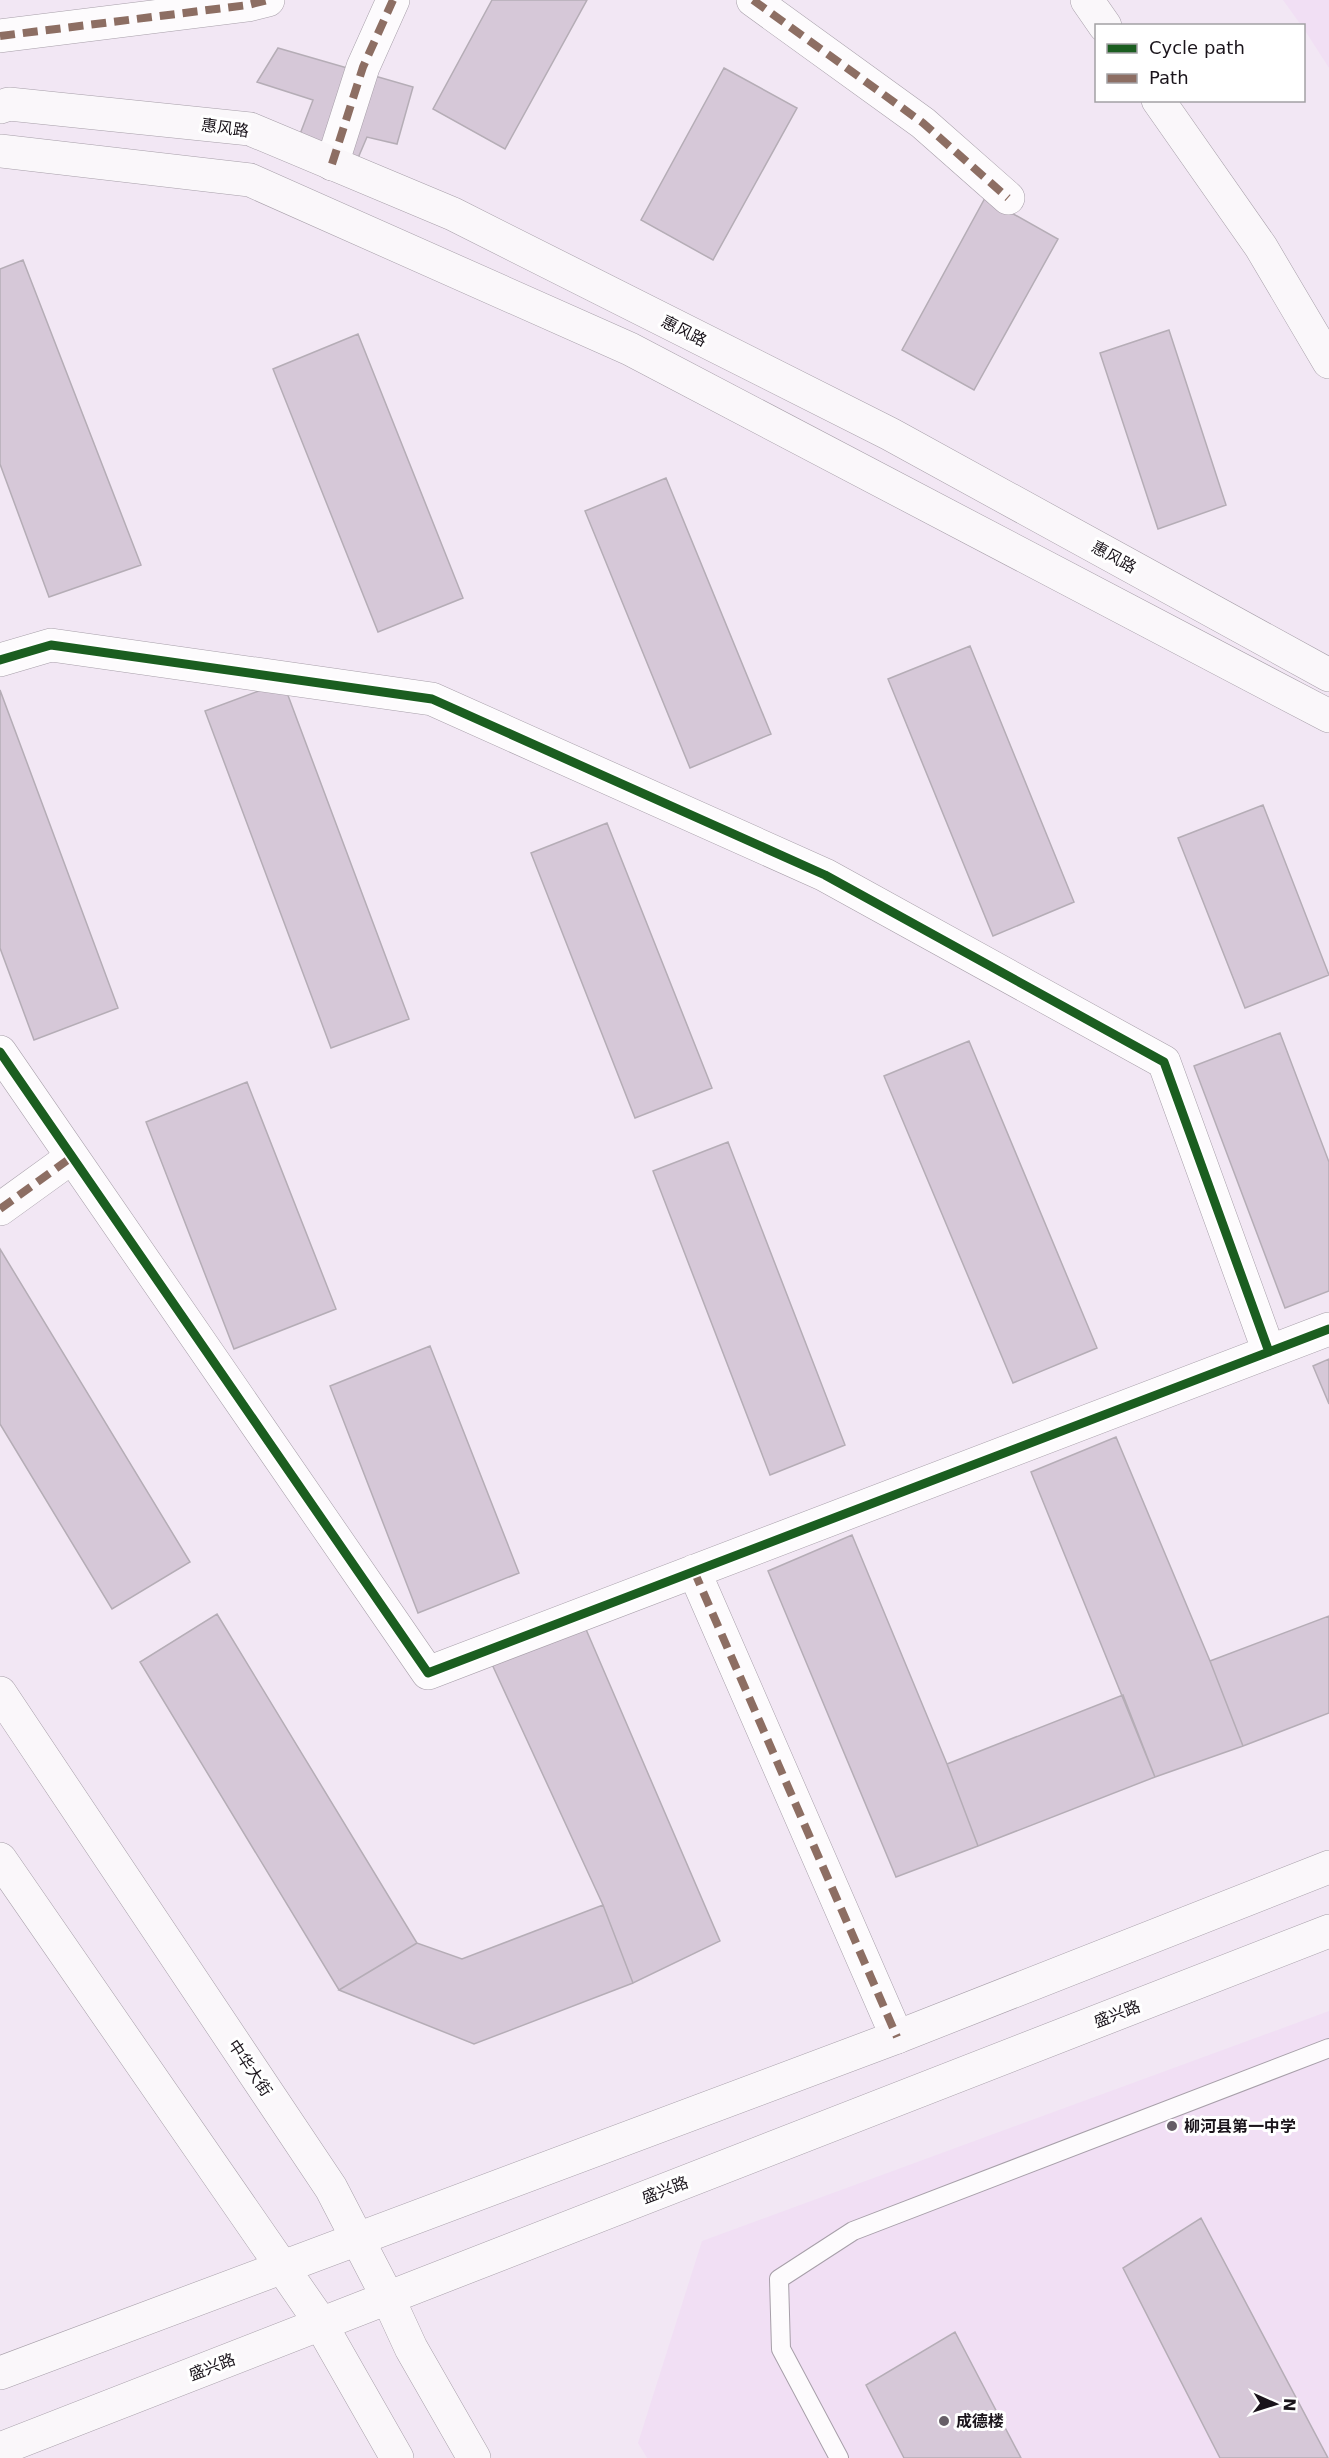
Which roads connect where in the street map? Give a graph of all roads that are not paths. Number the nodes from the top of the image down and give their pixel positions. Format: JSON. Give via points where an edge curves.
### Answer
{"nodes":[{"id":1,"x":268,"y":0,"type":"edge"},
{"id":2,"x":393,"y":0,"type":"edge"},
{"id":3,"x":753,"y":0,"type":"edge"},
{"id":4,"x":1087,"y":0,"type":"edge"},
{"id":5,"x":210,"y":4,"type":"edge"},
{"id":6,"x":1104,"y":24,"type":"edge"},
{"id":7,"x":0,"y":36,"type":"edge"},
{"id":8,"x":1159,"y":102,"type":"edge"},
{"id":9,"x":0,"y":107,"type":"edge"},
{"id":10,"x":0,"y":150,"type":"edge"},
{"id":11,"x":332,"y":164,"type":"junction"},
{"id":12,"x":1008,"y":198,"type":"dead end"},
{"id":13,"x":1329,"y":362,"type":"edge"},
{"id":14,"x":0,"y":660,"type":"edge"},
{"id":15,"x":1329,"y":675,"type":"edge"},
{"id":16,"x":1329,"y":716,"type":"edge"},
{"id":17,"x":0,"y":1052,"type":"edge"},
{"id":18,"x":72,"y":1157,"type":"junction"},
{"id":19,"x":0,"y":1209,"type":"edge"},
{"id":20,"x":1329,"y":1329,"type":"edge"},
{"id":21,"x":1269,"y":1352,"type":"junction"},
{"id":22,"x":694,"y":1571,"type":"junction"},
{"id":23,"x":0,"y":1693,"type":"edge"},
{"id":24,"x":0,"y":1859,"type":"edge"},
{"id":25,"x":1329,"y":1867,"type":"edge"},
{"id":26,"x":1329,"y":1931,"type":"edge"},
{"id":27,"x":897,"y":2037,"type":"junction"},
{"id":28,"x":1329,"y":2048,"type":"edge"},
{"id":29,"x":357,"y":2241,"type":"junction"},
{"id":30,"x":283,"y":2267,"type":"junction"},
{"id":31,"x":388,"y":2298,"type":"junction"},
{"id":32,"x":321,"y":2324,"type":"junction"},
{"id":33,"x":0,"y":2373,"type":"edge"},
{"id":34,"x":0,"y":2449,"type":"edge"},
{"id":35,"x":397,"y":2458,"type":"edge"},
{"id":36,"x":474,"y":2458,"type":"edge"},
{"id":37,"x":838,"y":2458,"type":"edge"}],
"edges":[{"from":1,"to":5,"type":"street"},
{"from":2,"to":11,"type":"street","via":[[363,67]]},
{"from":3,"to":12,"type":"street","via":[[923,123]]},
{"from":4,"to":6,"type":"street"},
{"from":5,"to":7,"type":"street"},
{"from":8,"to":13,"type":"street","via":[[1261,247]]},
{"from":9,"to":11,"type":"street","name":"惠风路","via":[[9,104],[250,129]]},
{"from":10,"to":16,"type":"street","via":[[250,180],[630,349]]},
{"from":11,"to":15,"type":"street","name":"惠风路","via":[[453,214],[890,434]]},
{"from":14,"to":21,"type":"street","via":[[51,645],[432,699],[825,875],[1164,1062]]},
{"from":17,"to":18,"type":"street"},
{"from":18,"to":19,"type":"street"},
{"from":18,"to":22,"type":"street","via":[[428,1672]]},
{"from":20,"to":21,"type":"street"},
{"from":21,"to":22,"type":"street"},
{"from":22,"to":27,"type":"street"},
{"from":23,"to":29,"type":"street","name":"中华大街","via":[[331,2188]]},
{"from":24,"to":30,"type":"street"},
{"from":25,"to":27,"type":"street"},
{"from":26,"to":31,"type":"street","name":"盛兴路"},
{"from":27,"to":29,"type":"street"},
{"from":28,"to":37,"type":"lane","via":[[853,2231],[779,2279],[782,2349]]},
{"from":29,"to":30,"type":"street"},
{"from":29,"to":31,"type":"street","name":"中华大街"},
{"from":30,"to":32,"type":"street"},
{"from":30,"to":33,"type":"street"},
{"from":31,"to":32,"type":"street","name":"盛兴路"},
{"from":31,"to":36,"type":"street","name":"中华大街","via":[[411,2348]]},
{"from":32,"to":34,"type":"street","name":"盛兴路"},
{"from":32,"to":35,"type":"street"}]}
